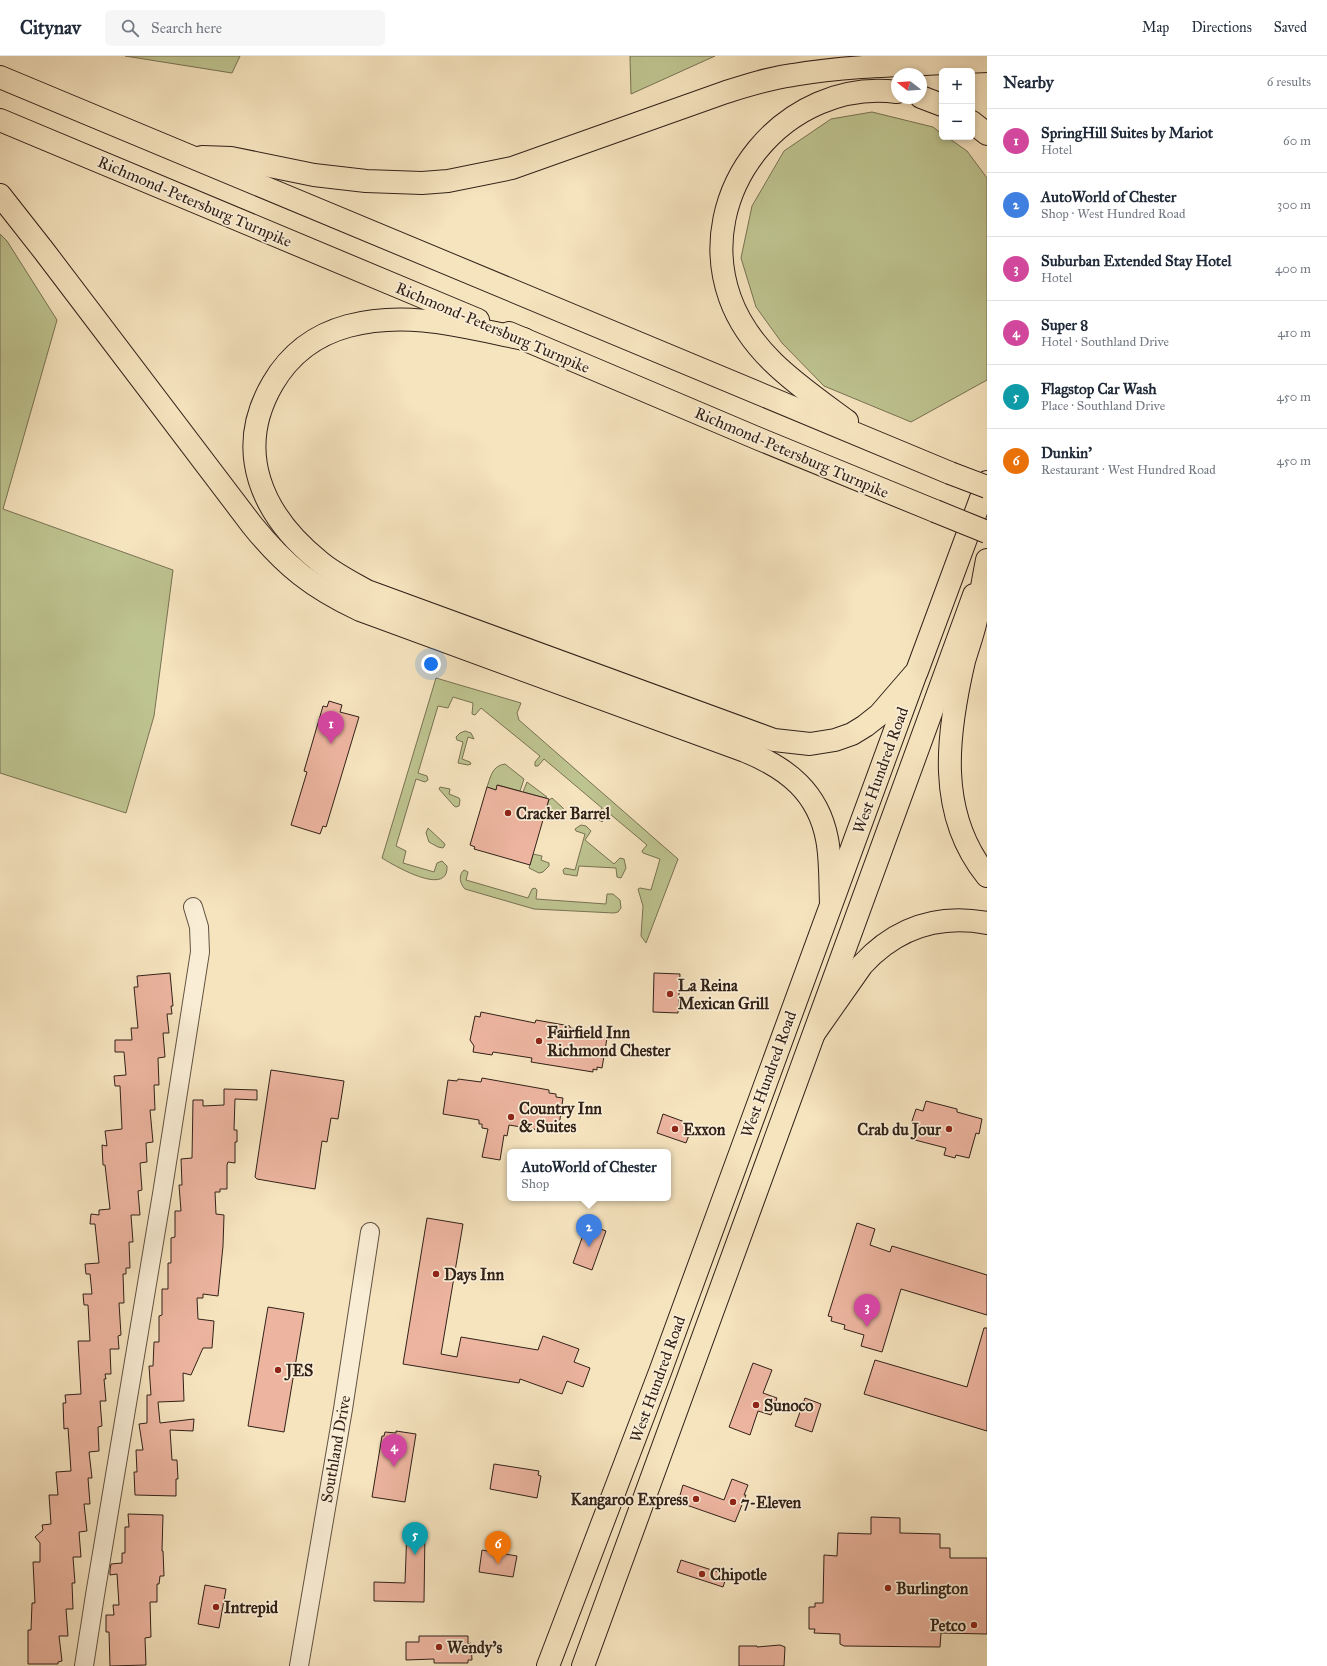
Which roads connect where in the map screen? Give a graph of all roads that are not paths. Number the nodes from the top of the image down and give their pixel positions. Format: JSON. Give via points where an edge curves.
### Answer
{"nodes":[{"id":1,"x":987,"y":61,"type":"edge"},
{"id":2,"x":0,"y":77,"type":"edge"},
{"id":3,"x":891,"y":92,"type":"edge"},
{"id":4,"x":927,"y":99,"type":"edge"},
{"id":5,"x":939,"y":104,"type":"edge"},
{"id":6,"x":0,"y":120,"type":"edge"},
{"id":7,"x":975,"y":124,"type":"edge"},
{"id":8,"x":987,"y":134,"type":"edge"},
{"id":9,"x":189,"y":157,"type":"junction"},
{"id":10,"x":0,"y":195,"type":"edge"},
{"id":11,"x":524,"y":339,"type":"junction"},
{"id":12,"x":876,"y":442,"type":"junction"},
{"id":13,"x":987,"y":482,"type":"edge"},
{"id":14,"x":987,"y":488,"type":"edge"},
{"id":15,"x":987,"y":532,"type":"edge"},
{"id":16,"x":987,"y":560,"type":"edge"},
{"id":17,"x":917,"y":670,"type":"junction"},
{"id":18,"x":987,"y":876,"type":"edge"},
{"id":19,"x":831,"y":903,"type":"junction"},
{"id":20,"x":193,"y":907,"type":"dead end"},
{"id":21,"x":987,"y":923,"type":"edge"},
{"id":22,"x":814,"y":1032,"type":"junction"},
{"id":23,"x":764,"y":1088,"type":"junction"},
{"id":24,"x":370,"y":1232,"type":"dead end"},
{"id":25,"x":735,"y":1250,"type":"junction"},
{"id":26,"x":660,"y":1372,"type":"junction"},
{"id":27,"x":616,"y":1575,"type":"junction"},
{"id":28,"x":84,"y":1666,"type":"edge"},
{"id":29,"x":299,"y":1666,"type":"edge"},
{"id":30,"x":548,"y":1666,"type":"edge"},
{"id":31,"x":582,"y":1666,"type":"edge"}],
"edges":[{"from":1,"to":9,"type":"main road","via":[[869,66],[794,74],[761,81],[512,168],[448,181],[366,182],[314,175],[231,158]]},
{"from":2,"to":9,"type":"main road"},
{"from":3,"to":12,"type":"main road","via":[[842,94],[821,101],[786,121],[752,156],[740,175],[725,216],[722,238],[724,277],[730,298],[751,337],[792,381]]},
{"from":4,"to":5,"type":"main road"},
{"from":6,"to":11,"type":"main road","name":"Richmond-Petersburg Turnpike"},
{"from":7,"to":8,"type":"main road"},
{"from":9,"to":12,"type":"main road"},
{"from":10,"to":19,"type":"main road","via":[[270,548],[294,570],[313,585],[360,610],[745,751],[772,764],[797,781],[820,813],[828,840]]},
{"from":11,"to":15,"type":"main road","name":"Richmond-Petersburg Turnpike","bridge":true},
{"from":11,"to":17,"type":"main road","via":[[429,320],[396,319],[346,326],[310,342],[281,370],[263,404],[256,426],[254,446],[260,485],[281,524],[319,562],[342,578],[368,591],[774,740],[810,744],[852,734],[879,715]]},
{"from":12,"to":14,"type":"main road","bridge":true},
{"from":13,"to":17,"type":"main road","name":"West Hundred Road"},
{"from":16,"to":18,"type":"main road","via":[[976,621],[964,661],[952,718],[949,751],[950,786],[956,818],[966,845]]},
{"from":16,"to":22,"type":"main road","name":"West Hundred Road"},
{"from":17,"to":19,"type":"main road","name":"West Hundred Road"},
{"from":19,"to":23,"type":"main road","name":"West Hundred Road"},
{"from":20,"to":28,"type":"street","via":[[199,927],[200,952]]},
{"from":21,"to":22,"type":"main road","via":[[962,920],[936,922],[913,928],[891,939],[862,965]]},
{"from":22,"to":25,"type":"main road","name":"West Hundred Road"},
{"from":23,"to":25,"type":"main road","via":[[773,1098],[772,1106],[740,1196]]},
{"from":23,"to":26,"type":"main road","name":"West Hundred Road"},
{"from":24,"to":29,"type":"street","name":"Southland Drive"},
{"from":25,"to":27,"type":"main road","name":"West Hundred Road"},
{"from":26,"to":27,"type":"main road","via":[[645,1455],[611,1549],[610,1564]]},
{"from":26,"to":30,"type":"main road","name":"West Hundred Road"},
{"from":27,"to":31,"type":"main road","name":"West Hundred Road"}]}
